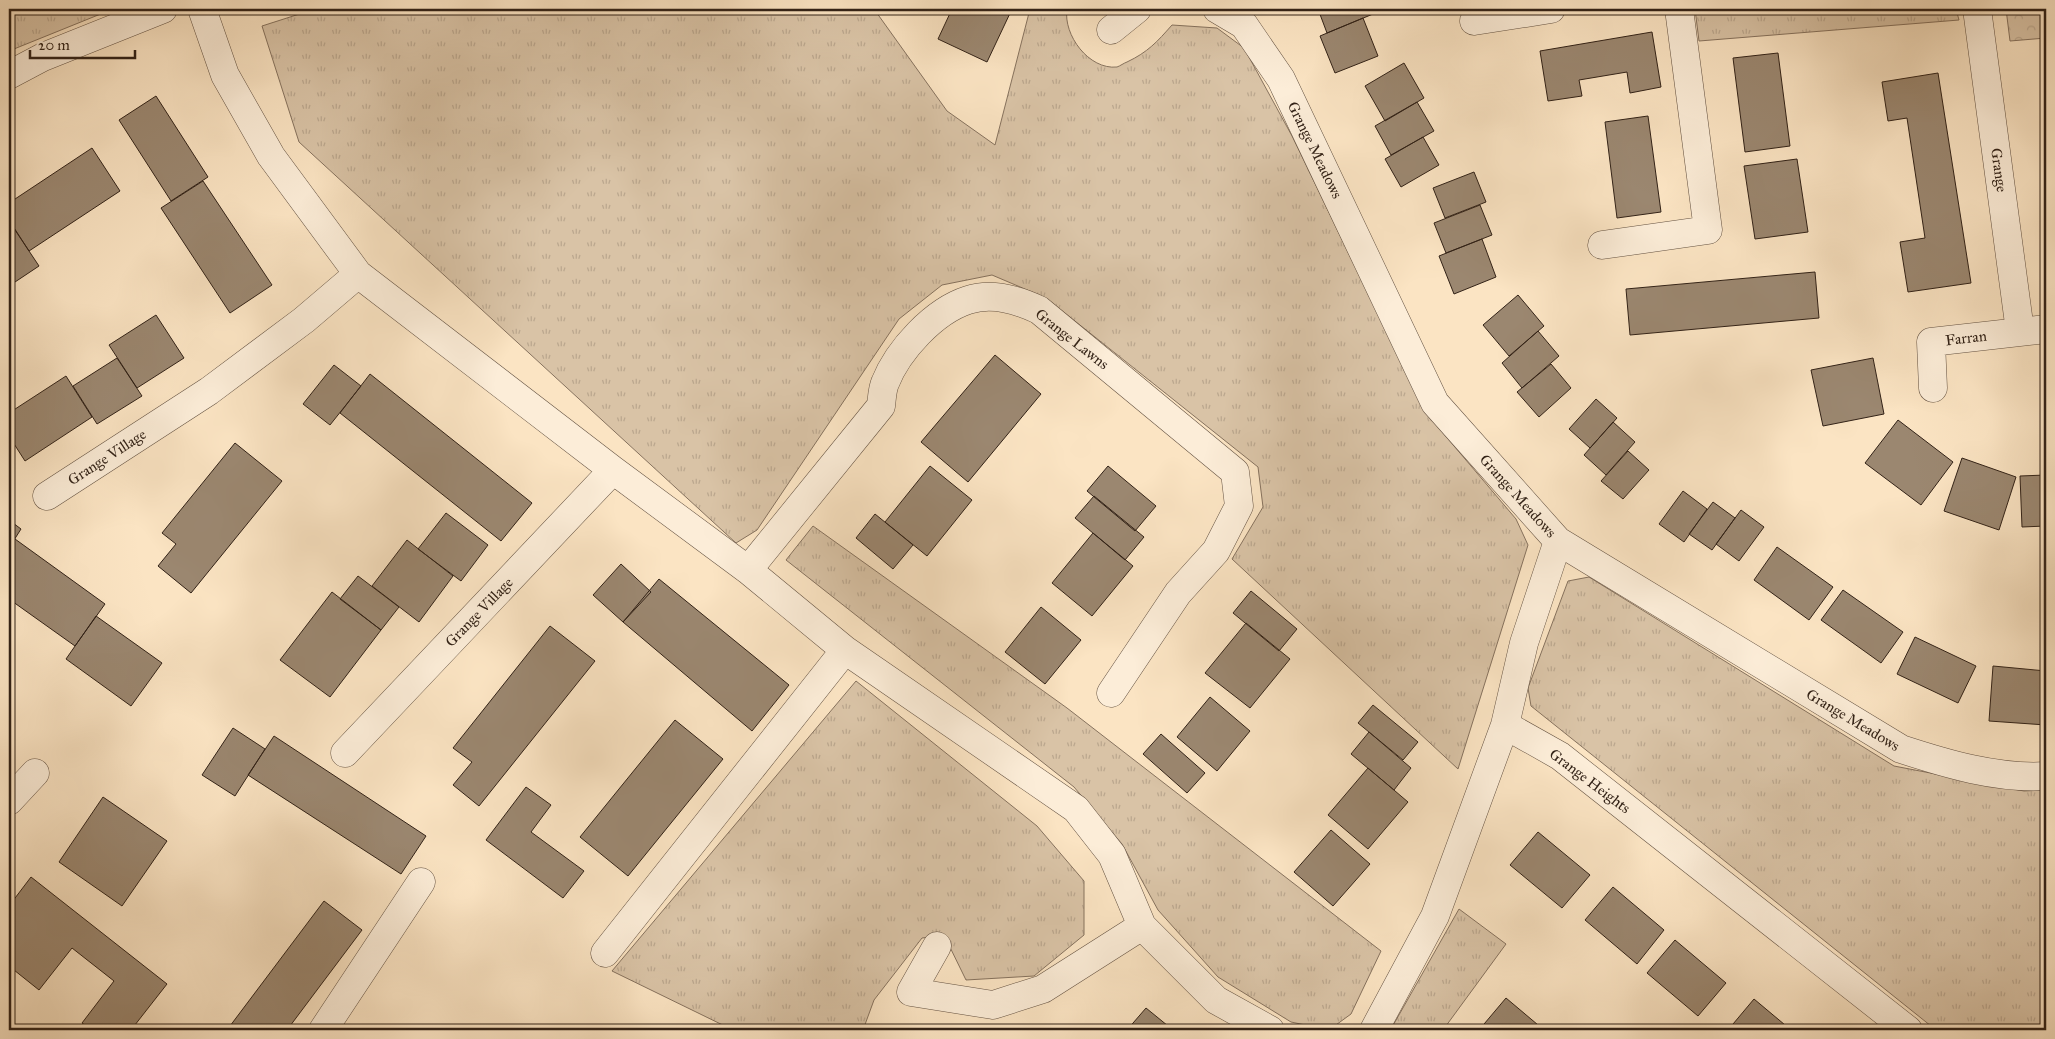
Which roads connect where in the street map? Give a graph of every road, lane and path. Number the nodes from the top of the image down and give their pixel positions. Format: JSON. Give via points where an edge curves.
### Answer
{"nodes":[{"id":1,"x":163,"y":9,"type":"edge"},
{"id":2,"x":202,"y":9,"type":"edge"},
{"id":3,"x":1137,"y":9,"type":"edge"},
{"id":4,"x":1217,"y":9,"type":"edge"},
{"id":5,"x":1551,"y":9,"type":"edge"},
{"id":6,"x":1679,"y":9,"type":"edge"},
{"id":7,"x":1977,"y":9,"type":"edge"},
{"id":8,"x":1474,"y":21,"type":"dead end"},
{"id":9,"x":1111,"y":30,"type":"dead end"},
{"id":10,"x":9,"y":75,"type":"edge"},
{"id":11,"x":1602,"y":245,"type":"dead end"},
{"id":12,"x":358,"y":274,"type":"junction"},
{"id":13,"x":2033,"y":330,"type":"edge"},
{"id":14,"x":1934,"y":388,"type":"dead end"},
{"id":15,"x":613,"y":470,"type":"junction"},
{"id":16,"x":47,"y":496,"type":"dead end"},
{"id":17,"x":1558,"y":541,"type":"junction"},
{"id":18,"x":748,"y":570,"type":"junction"},
{"id":19,"x":845,"y":650,"type":"junction"},
{"id":20,"x":1111,"y":693,"type":"dead end"},
{"id":21,"x":1505,"y":725,"type":"junction"},
{"id":22,"x":345,"y":753,"type":"dead end"},
{"id":23,"x":36,"y":773,"type":"dead end"},
{"id":24,"x":2046,"y":776,"type":"edge"},
{"id":25,"x":9,"y":801,"type":"edge"},
{"id":26,"x":421,"y":882,"type":"dead end"},
{"id":27,"x":1142,"y":926,"type":"junction"},
{"id":28,"x":937,"y":946,"type":"dead end"},
{"id":29,"x":605,"y":953,"type":"dead end"},
{"id":30,"x":323,"y":1030,"type":"edge"},
{"id":31,"x":1270,"y":1030,"type":"edge"},
{"id":32,"x":1374,"y":1030,"type":"edge"},
{"id":33,"x":1908,"y":1030,"type":"edge"}],
"edges":[{"from":1,"to":10,"type":"street","via":[[42,58]]},
{"from":2,"to":12,"type":"street","via":[[225,75],[271,156]]},
{"from":3,"to":9,"type":"street"},
{"from":4,"to":17,"type":"street","name":"Grange Meadows","via":[[1244,25],[1281,79],[1435,403]]},
{"from":5,"to":8,"type":"street"},
{"from":6,"to":11,"type":"street","via":[[1708,230]]},
{"from":7,"to":13,"type":"street","name":"Grange"},
{"from":12,"to":15,"type":"street"},
{"from":12,"to":16,"type":"street","name":"Grange Village","via":[[304,320],[209,391]]},
{"from":13,"to":14,"type":"street","name":"Farran","via":[[1931,342]]},
{"from":15,"to":18,"type":"street"},
{"from":15,"to":22,"type":"street","name":"Grange Village"},
{"from":17,"to":21,"type":"street","via":[[1524,642]]},
{"from":17,"to":24,"type":"street","name":"Grange Meadows","via":[[1901,749],[1957,767],[2031,777]]},
{"from":18,"to":19,"type":"street"},
{"from":18,"to":20,"type":"street","name":"Grange Lawns","via":[[881,406],[885,383],[912,339],[943,313],[968,300],[990,297],[1021,301],[1039,310],[1235,472],[1239,506],[1216,551],[1178,593]]},
{"from":19,"to":27,"type":"street","via":[[1076,809],[1112,854]]},
{"from":19,"to":29,"type":"street"},
{"from":21,"to":32,"type":"street","via":[[1435,916]]},
{"from":21,"to":33,"type":"street","name":"Grange Heights","via":[[1560,756]]},
{"from":23,"to":25,"type":"street"},
{"from":26,"to":30,"type":"street"},
{"from":27,"to":28,"type":"street","via":[[1043,989],[993,1005],[912,992]]},
{"from":27,"to":31,"type":"street","via":[[1216,1000]]}]}
